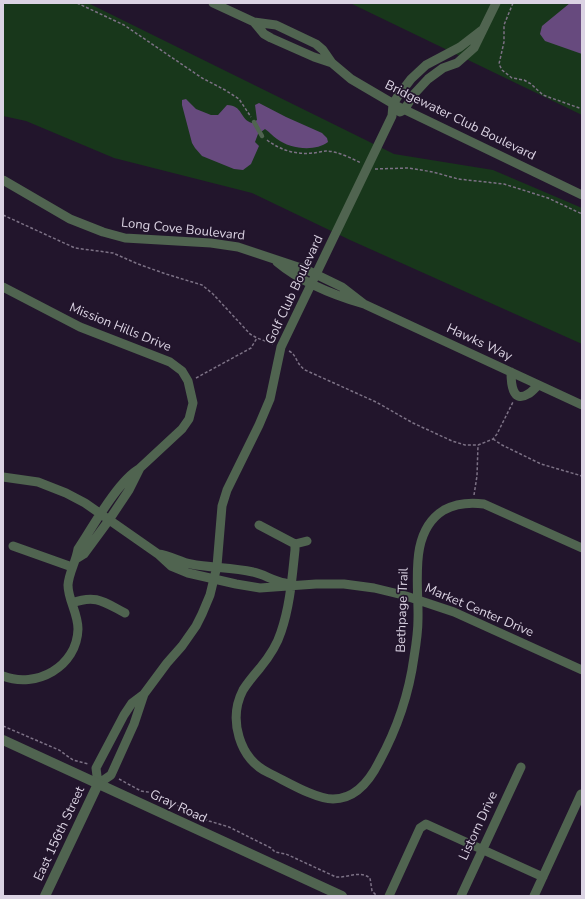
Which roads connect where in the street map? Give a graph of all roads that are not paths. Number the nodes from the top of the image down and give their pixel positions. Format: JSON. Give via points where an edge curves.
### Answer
{"nodes":[{"id":1,"x":213,"y":3,"type":"edge"},
{"id":2,"x":496,"y":3,"type":"edge"},
{"id":3,"x":254,"y":22,"type":"junction"},
{"id":4,"x":482,"y":30,"type":"junction"},
{"id":5,"x":440,"y":58,"type":"junction"},
{"id":6,"x":332,"y":63,"type":"junction"},
{"id":7,"x":443,"y":68,"type":"junction"},
{"id":8,"x":393,"y":104,"type":"junction"},
{"id":9,"x":404,"y":110,"type":"junction"},
{"id":10,"x":392,"y":116,"type":"junction"},
{"id":11,"x":254,"y":122,"type":"road end"},
{"id":12,"x":262,"y":136,"type":"road end"},
{"id":13,"x":3,"y":180,"type":"edge"},
{"id":14,"x":582,"y":195,"type":"edge"},
{"id":15,"x":276,"y":261,"type":"junction"},
{"id":16,"x":316,"y":275,"type":"junction"},
{"id":17,"x":311,"y":284,"type":"junction"},
{"id":18,"x":3,"y":287,"type":"edge"},
{"id":19,"x":364,"y":304,"type":"junction"},
{"id":20,"x":511,"y":372,"type":"junction"},
{"id":21,"x":538,"y":385,"type":"junction"},
{"id":22,"x":582,"y":405,"type":"edge"},
{"id":23,"x":3,"y":477,"type":"edge"},
{"id":24,"x":105,"y":517,"type":"junction"},
{"id":25,"x":259,"y":525,"type":"dead end"},
{"id":26,"x":307,"y":541,"type":"dead end"},
{"id":27,"x":296,"y":544,"type":"junction"},
{"id":28,"x":13,"y":546,"type":"dead end"},
{"id":29,"x":582,"y":548,"type":"edge"},
{"id":30,"x":158,"y":554,"type":"junction"},
{"id":31,"x":74,"y":563,"type":"junction"},
{"id":32,"x":217,"y":566,"type":"junction"},
{"id":33,"x":248,"y":571,"type":"junction"},
{"id":34,"x":214,"y":579,"type":"junction"},
{"id":35,"x":292,"y":585,"type":"junction"},
{"id":36,"x":244,"y":586,"type":"junction"},
{"id":37,"x":418,"y":599,"type":"junction"},
{"id":38,"x":72,"y":603,"type":"junction"},
{"id":39,"x":125,"y":613,"type":"dead end"},
{"id":40,"x":582,"y":670,"type":"edge"},
{"id":41,"x":3,"y":676,"type":"edge"},
{"id":42,"x":144,"y":694,"type":"junction"},
{"id":43,"x":3,"y":740,"type":"edge"},
{"id":44,"x":521,"y":767,"type":"dead end"},
{"id":45,"x":98,"y":784,"type":"junction"},
{"id":46,"x":580,"y":794,"type":"dead end"},
{"id":47,"x":482,"y":849,"type":"junction"},
{"id":48,"x":543,"y":877,"type":"junction"},
{"id":49,"x":45,"y":896,"type":"edge"},
{"id":50,"x":342,"y":896,"type":"edge"},
{"id":51,"x":390,"y":896,"type":"edge"},
{"id":52,"x":461,"y":896,"type":"edge"},
{"id":53,"x":534,"y":896,"type":"edge"}],
"edges":[{"from":1,"to":3,"type":"street","name":"Bridgewater Club Boulevard"},
{"from":2,"to":4,"type":"street"},
{"from":3,"to":6,"type":"street","name":"Bridgewater Club Boulevard","via":[[271,38]]},
{"from":3,"to":6,"type":"street","name":"Bridgewater Club Boulevard","via":[[276,25],[316,44]]},
{"from":4,"to":5,"type":"street"},
{"from":4,"to":7,"type":"street","via":[[478,42],[469,53],[457,63]]},
{"from":5,"to":7,"type":"street"},
{"from":5,"to":8,"type":"street","via":[[426,65]]},
{"from":6,"to":8,"type":"street","name":"Bridgewater Club Boulevard"},
{"from":7,"to":9,"type":"street","via":[[421,85]]},
{"from":8,"to":9,"type":"street","name":"Bridgewater Club Boulevard"},
{"from":8,"to":10,"type":"street","name":"Golf Club Boulevard"},
{"from":9,"to":10,"type":"street"},
{"from":9,"to":14,"type":"street","name":"Bridgewater Club Boulevard"},
{"from":10,"to":16,"type":"street","name":"Golf Club Boulevard"},
{"from":11,"to":12,"type":"lane"},
{"from":13,"to":15,"type":"street","name":"Long Cove Boulevard","via":[[70,219],[102,232],[125,238],[225,245],[249,250]]},
{"from":15,"to":16,"type":"street","name":"Long Cove Boulevard","via":[[294,265]]},
{"from":15,"to":17,"type":"street","name":"Long Cove Boulevard","via":[[290,273]]},
{"from":16,"to":17,"type":"street","name":"Golf Club Boulevard"},
{"from":16,"to":19,"type":"street","name":"Hawks Way","via":[[342,287]]},
{"from":17,"to":19,"type":"street","name":"Hawks Way"},
{"from":17,"to":32,"type":"street","name":"Golf Club Boulevard","via":[[281,347],[270,399],[227,490],[220,521]]},
{"from":18,"to":24,"type":"street","name":"Mission Hills Drive","via":[[80,328],[170,362],[182,371],[188,381],[193,403],[189,420],[140,468],[129,490]]},
{"from":19,"to":20,"type":"street","name":"Hawks Way"},
{"from":20,"to":21,"type":"street","name":"Hawks Way"},
{"from":20,"to":21,"type":"street","via":[[511,384],[517,395],[524,396]]},
{"from":21,"to":22,"type":"street","name":"Hawks Way"},
{"from":23,"to":24,"type":"street","name":"Market Center Drive","via":[[25,479],[52,486]]},
{"from":24,"to":30,"type":"street","name":"Market Center Drive"},
{"from":24,"to":31,"type":"street","name":"Mission Hills Drive","via":[[84,554]]},
{"from":25,"to":27,"type":"street"},
{"from":26,"to":27,"type":"street"},
{"from":27,"to":35,"type":"street","name":"Bethpage Trail"},
{"from":28,"to":31,"type":"street"},
{"from":29,"to":37,"type":"street","name":"Bethpage Trail","via":[[488,505],[464,503],[436,515],[421,540]]},
{"from":30,"to":32,"type":"street","name":"Market Center Drive","via":[[192,564]]},
{"from":30,"to":34,"type":"street","name":"Market Center Drive","via":[[179,570]]},
{"from":31,"to":38,"type":"street","via":[[68,584]]},
{"from":32,"to":33,"type":"street","name":"Market Center Drive"},
{"from":32,"to":34,"type":"street","name":"Golf Club Boulevard"},
{"from":33,"to":35,"type":"street","name":"Market Center Drive"},
{"from":33,"to":36,"type":"street"},
{"from":34,"to":36,"type":"street","name":"Market Center Drive"},
{"from":34,"to":42,"type":"street","name":"Golf Club Boulevard","via":[[196,626]]},
{"from":35,"to":36,"type":"street","name":"Market Center Drive","via":[[260,588]]},
{"from":35,"to":37,"type":"street","name":"Market Center Drive","via":[[344,584],[374,588]]},
{"from":35,"to":37,"type":"street","name":"Bethpage Trail","via":[[285,621],[276,644],[266,661],[247,683],[240,698],[237,712],[238,731],[242,747],[261,769],[327,798],[352,794],[364,785],[373,774],[392,736],[405,703],[414,660]]},
{"from":37,"to":40,"type":"street","name":"Market Center Drive","via":[[454,612]]},
{"from":38,"to":39,"type":"street","via":[[94,598]]},
{"from":38,"to":41,"type":"street","via":[[78,629],[68,658],[53,672],[36,679],[20,680]]},
{"from":42,"to":45,"type":"street","name":"Golf Club Boulevard","via":[[111,776]]},
{"from":42,"to":45,"type":"street","name":"Golf Club Boulevard","via":[[132,703],[124,715],[96,768]]},
{"from":43,"to":45,"type":"street","name":"Gray Road"},
{"from":44,"to":47,"type":"street","name":"Listorn Drive"},
{"from":45,"to":49,"type":"street","name":"East 156th Street"},
{"from":45,"to":50,"type":"street","name":"Gray Road"},
{"from":46,"to":48,"type":"street"},
{"from":47,"to":48,"type":"street"},
{"from":47,"to":51,"type":"street","via":[[424,825],[418,832]]},
{"from":47,"to":52,"type":"street","name":"Listorn Drive"},
{"from":48,"to":53,"type":"street"}]}
